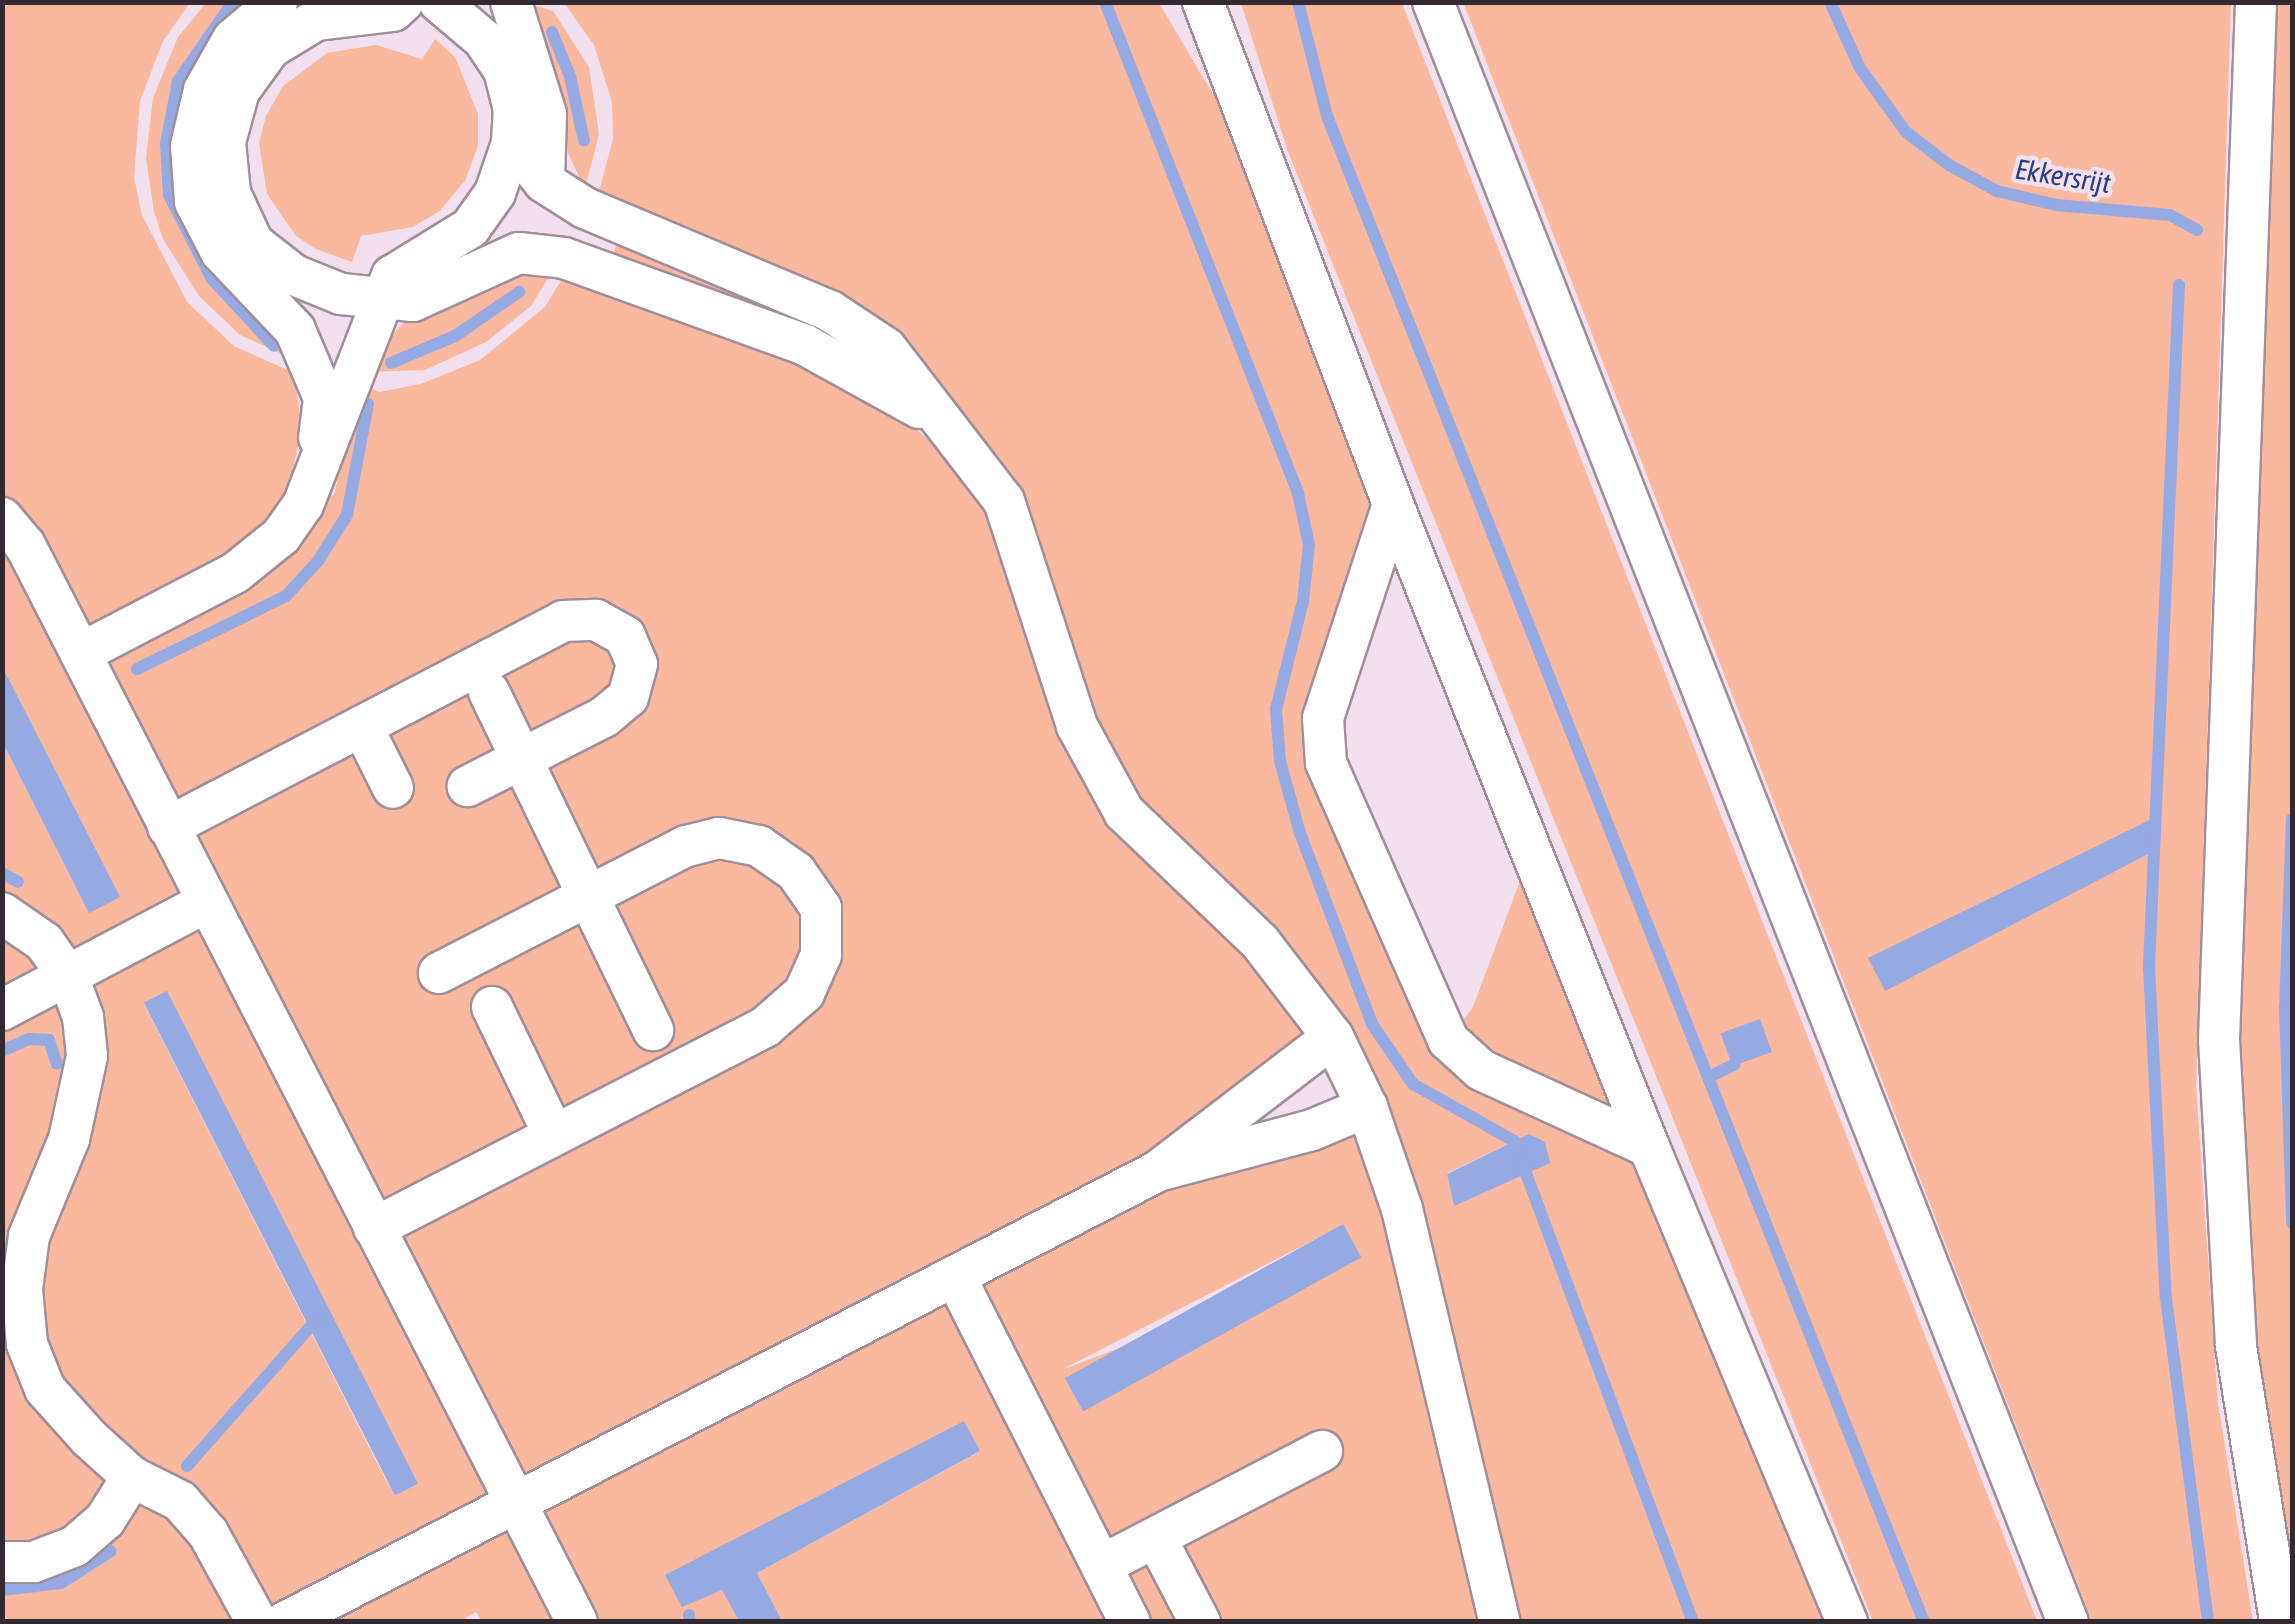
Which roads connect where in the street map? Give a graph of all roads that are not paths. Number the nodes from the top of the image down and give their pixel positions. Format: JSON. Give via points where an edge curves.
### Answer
{"nodes":[{"id":1,"x":276,"y":2,"type":"edge"},
{"id":2,"x":403,"y":2,"type":"edge"},
{"id":3,"x":440,"y":2,"type":"edge"},
{"id":4,"x":512,"y":2,"type":"edge"},
{"id":5,"x":1203,"y":2,"type":"edge"},
{"id":6,"x":2256,"y":2,"type":"edge"},
{"id":7,"x":1438,"y":6,"type":"edge"},
{"id":8,"x":473,"y":16,"type":"edge"},
{"id":9,"x":512,"y":143,"type":"junction"},
{"id":10,"x":544,"y":182,"type":"junction"},
{"id":11,"x":384,"y":301,"type":"junction"},
{"id":12,"x":939,"y":420,"type":"junction"},
{"id":13,"x":315,"y":476,"type":"junction"},
{"id":14,"x":1393,"y":504,"type":"junction"},
{"id":15,"x":2,"y":518,"type":"edge"},
{"id":16,"x":81,"y":653,"type":"junction"},
{"id":17,"x":489,"y":692,"type":"dead end"},
{"id":18,"x":362,"y":726,"type":"junction"},
{"id":19,"x":522,"y":759,"type":"junction"},
{"id":20,"x":468,"y":786,"type":"dead end"},
{"id":21,"x":393,"y":788,"type":"dead end"},
{"id":22,"x":168,"y":827,"type":"junction"},
{"id":23,"x":588,"y":896,"type":"junction"},
{"id":24,"x":206,"y":903,"type":"junction"},
{"id":25,"x":2,"y":913,"type":"edge"},
{"id":26,"x":439,"y":973,"type":"dead end"},
{"id":27,"x":68,"y":976,"type":"junction"},
{"id":28,"x":492,"y":1007,"type":"dead end"},
{"id":29,"x":2,"y":1010,"type":"edge"},
{"id":30,"x":653,"y":1030,"type":"dead end"},
{"id":31,"x":1333,"y":1038,"type":"junction"},
{"id":32,"x":1367,"y":1107,"type":"junction"},
{"id":33,"x":554,"y":1135,"type":"junction"},
{"id":34,"x":1649,"y":1146,"type":"junction"},
{"id":35,"x":1158,"y":1171,"type":"junction"},
{"id":36,"x":374,"y":1228,"type":"junction"},
{"id":37,"x":955,"y":1276,"type":"junction"},
{"id":38,"x":1322,"y":1450,"type":"dead end"},
{"id":39,"x":132,"y":1477,"type":"junction"},
{"id":40,"x":516,"y":1504,"type":"junction"},
{"id":41,"x":1156,"y":1538,"type":"junction"},
{"id":42,"x":2,"y":1562,"type":"edge"},
{"id":43,"x":1102,"y":1565,"type":"junction"},
{"id":44,"x":257,"y":1622,"type":"edge"},
{"id":45,"x":286,"y":1622,"type":"edge"},
{"id":46,"x":577,"y":1622,"type":"edge"},
{"id":47,"x":1130,"y":1622,"type":"edge"},
{"id":48,"x":1200,"y":1622,"type":"edge"},
{"id":49,"x":1500,"y":1622,"type":"edge"},
{"id":50,"x":1847,"y":1622,"type":"edge"},
{"id":51,"x":2068,"y":1622,"type":"edge"},
{"id":52,"x":2280,"y":1622,"type":"edge"}],
"edges":[{"from":1,"to":13,"type":"lane","via":[[234,39],[204,90],[190,146],[196,202],[221,252],[295,330],[324,398]]},
{"from":2,"to":11,"type":"lane","via":[[393,11],[316,20],[270,48],[238,92],[225,142],[230,193],[253,243],[294,275],[341,294]]},
{"from":3,"to":8,"type":"lane"},
{"from":4,"to":10,"type":"lane","via":[[546,114]]},
{"from":5,"to":14,"type":"lane"},
{"from":6,"to":52,"type":"lane","via":[[2220,1040],[2236,1346]]},
{"from":7,"to":51,"type":"lane"},
{"from":8,"to":9,"type":"lane","via":[[504,70],[514,110]]},
{"from":9,"to":10,"type":"lane"},
{"from":9,"to":11,"type":"lane","via":[[495,193],[470,228],[392,276]]},
{"from":10,"to":12,"type":"lane","via":[[585,208],[830,312],[886,348]]},
{"from":11,"to":12,"type":"lane","via":[[432,296],[519,253],[564,258],[805,345]]},
{"from":11,"to":13,"type":"lane"},
{"from":12,"to":31,"type":"lane","via":[[1004,501],[1076,726],[1124,812],[1260,942]]},
{"from":13,"to":16,"type":"lane","via":[[304,505],[260,556]]},
{"from":14,"to":34,"type":"lane"},
{"from":14,"to":34,"type":"lane","via":[[1323,718],[1326,764],[1448,1040],[1481,1070]]},
{"from":15,"to":16,"type":"lane","via":[[25,545]]},
{"from":16,"to":22,"type":"lane"},
{"from":17,"to":19,"type":"lane"},
{"from":18,"to":19,"type":"lane","via":[[563,621],[596,620],[625,636],[636,664],[628,696],[604,718]]},
{"from":18,"to":21,"type":"lane"},
{"from":18,"to":22,"type":"lane"},
{"from":19,"to":20,"type":"lane"},
{"from":19,"to":23,"type":"lane"},
{"from":22,"to":24,"type":"lane"},
{"from":23,"to":26,"type":"lane"},
{"from":23,"to":30,"type":"lane"},
{"from":23,"to":33,"type":"lane","via":[[686,846],[720,838],[759,846],[796,872],[821,908],[822,955],[804,993],[765,1027]]},
{"from":24,"to":27,"type":"lane"},
{"from":24,"to":36,"type":"lane"},
{"from":25,"to":27,"type":"lane","via":[[44,942]]},
{"from":27,"to":29,"type":"lane"},
{"from":27,"to":39,"type":"lane","via":[[83,1017],[87,1056],[69,1138],[29,1236],[22,1289],[27,1344],[45,1388]]},
{"from":28,"to":33,"type":"lane"},
{"from":31,"to":32,"type":"lane"},
{"from":31,"to":35,"type":"lane"},
{"from":32,"to":35,"type":"lane","via":[[1312,1130]]},
{"from":32,"to":49,"type":"lane","via":[[1402,1209]]},
{"from":33,"to":36,"type":"lane"},
{"from":34,"to":50,"type":"lane"},
{"from":35,"to":37,"type":"lane"},
{"from":36,"to":40,"type":"lane"},
{"from":37,"to":40,"type":"lane"},
{"from":37,"to":43,"type":"lane"},
{"from":38,"to":41,"type":"lane"},
{"from":39,"to":42,"type":"lane","via":[[105,1520],[75,1546],[34,1562]]},
{"from":39,"to":44,"type":"lane","via":[[180,1501]]},
{"from":40,"to":45,"type":"lane"},
{"from":40,"to":46,"type":"lane"},
{"from":41,"to":43,"type":"lane"},
{"from":41,"to":48,"type":"lane"},
{"from":43,"to":47,"type":"lane"}]}
